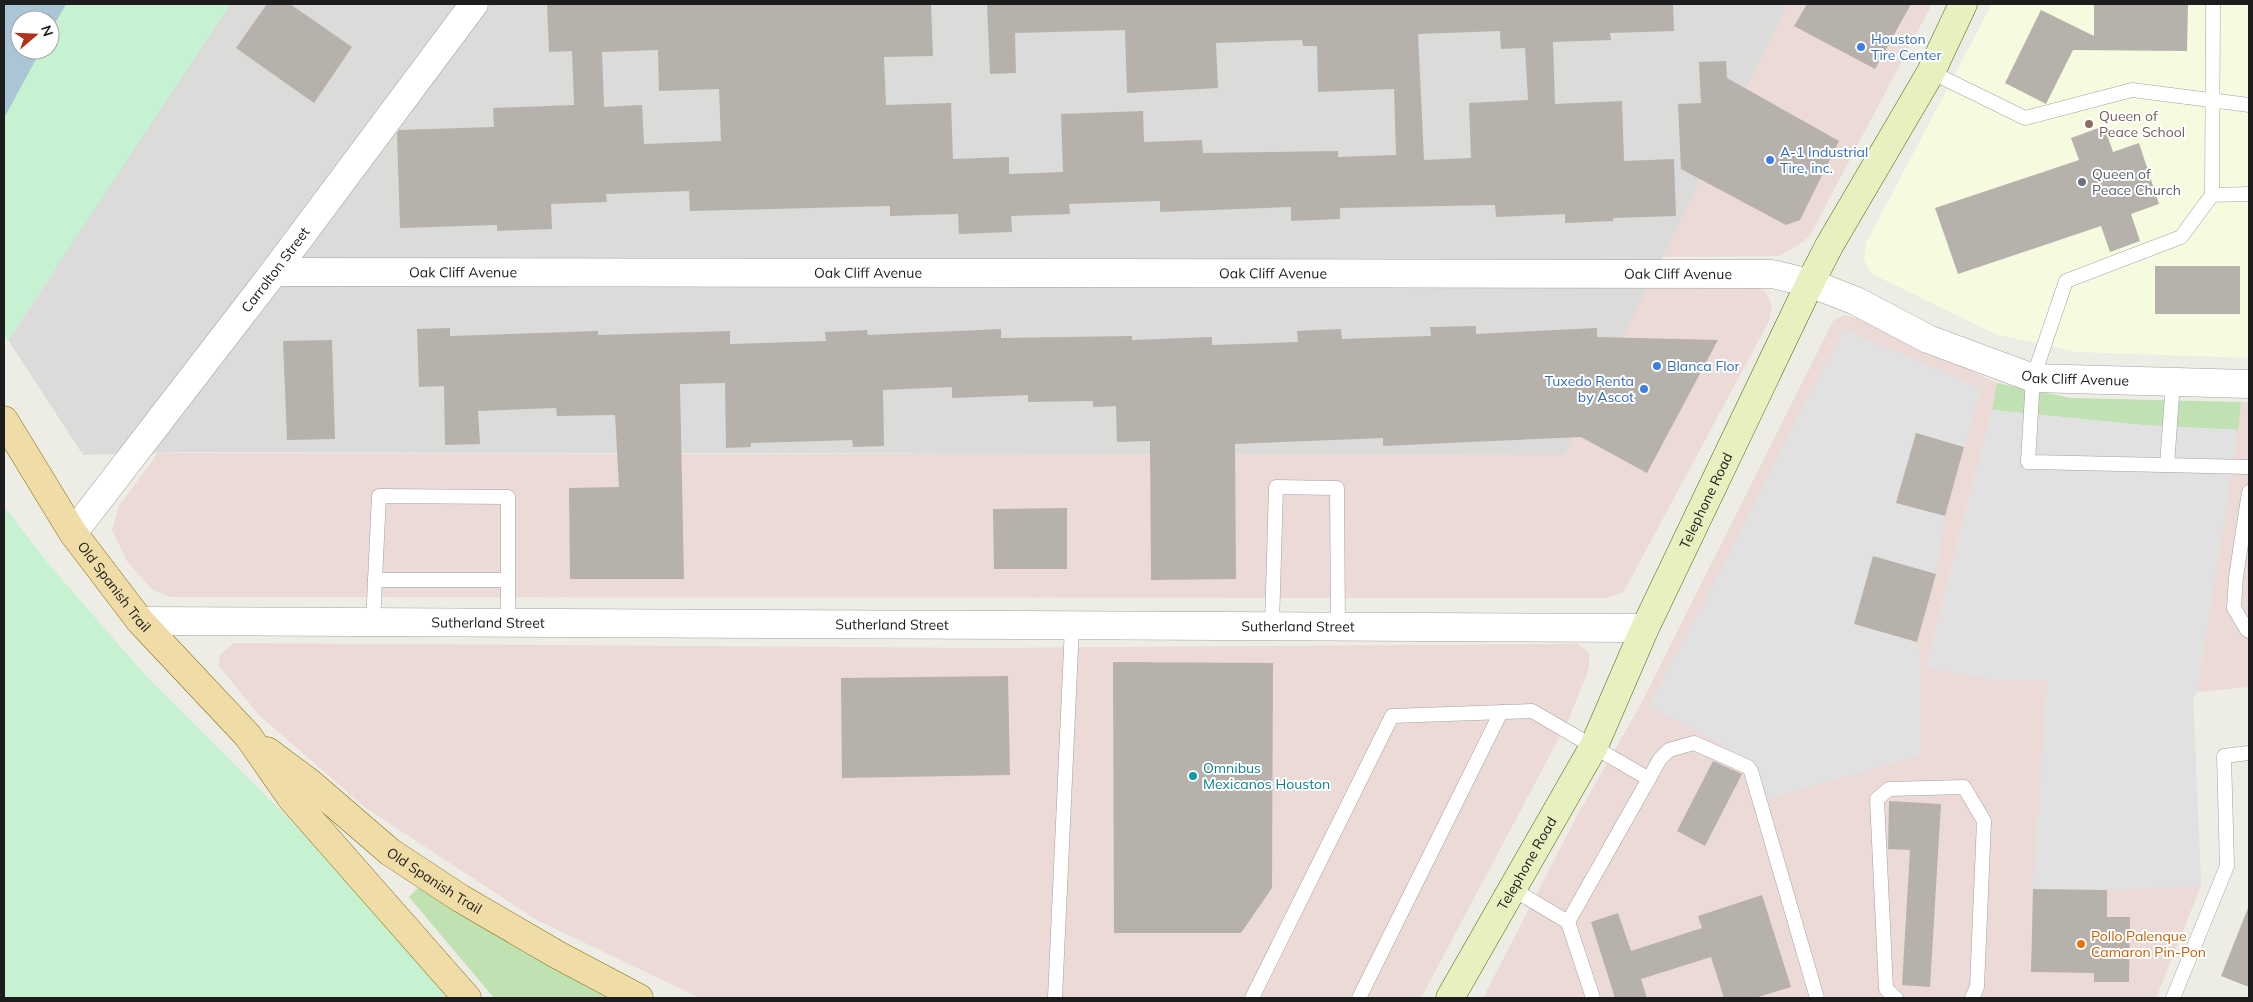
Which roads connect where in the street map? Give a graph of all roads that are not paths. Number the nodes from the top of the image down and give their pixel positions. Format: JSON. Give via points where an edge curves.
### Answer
{"nodes":[{"id":1,"x":474,"y":4,"type":"edge"},
{"id":2,"x":1963,"y":4,"type":"edge"},
{"id":3,"x":2213,"y":4,"type":"edge"},
{"id":4,"x":1931,"y":72,"type":"junction"},
{"id":5,"x":2213,"y":100,"type":"junction"},
{"id":6,"x":2249,"y":105,"type":"edge"},
{"id":7,"x":2249,"y":194,"type":"edge"},
{"id":8,"x":2212,"y":195,"type":"junction"},
{"id":9,"x":274,"y":272,"type":"junction"},
{"id":10,"x":1810,"y":283,"type":"junction"},
{"id":11,"x":2033,"y":378,"type":"junction"},
{"id":12,"x":2173,"y":382,"type":"junction"},
{"id":13,"x":2249,"y":384,"type":"edge"},
{"id":14,"x":4,"y":420,"type":"edge"},
{"id":15,"x":2168,"y":465,"type":"junction"},
{"id":16,"x":2249,"y":466,"type":"edge"},
{"id":17,"x":2249,"y":492,"type":"edge"},
{"id":18,"x":73,"y":533,"type":"junction"},
{"id":19,"x":375,"y":580,"type":"junction"},
{"id":20,"x":507,"y":580,"type":"junction"},
{"id":21,"x":140,"y":621,"type":"junction"},
{"id":22,"x":373,"y":622,"type":"junction"},
{"id":23,"x":508,"y":623,"type":"junction"},
{"id":24,"x":1072,"y":626,"type":"junction"},
{"id":25,"x":1272,"y":626,"type":"junction"},
{"id":26,"x":1338,"y":627,"type":"junction"},
{"id":27,"x":1645,"y":628,"type":"junction"},
{"id":28,"x":2249,"y":630,"type":"edge"},
{"id":29,"x":1501,"y":712,"type":"junction"},
{"id":30,"x":248,"y":736,"type":"junction"},
{"id":31,"x":1594,"y":746,"type":"junction"},
{"id":32,"x":2249,"y":753,"type":"edge"},
{"id":33,"x":1649,"y":779,"type":"junction"},
{"id":34,"x":1514,"y":890,"type":"junction"},
{"id":35,"x":1568,"y":922,"type":"junction"},
{"id":36,"x":467,"y":998,"type":"edge"},
{"id":37,"x":639,"y":998,"type":"edge"},
{"id":38,"x":1055,"y":998,"type":"edge"},
{"id":39,"x":1252,"y":998,"type":"edge"},
{"id":40,"x":1359,"y":998,"type":"edge"},
{"id":41,"x":1450,"y":998,"type":"edge"},
{"id":42,"x":1593,"y":998,"type":"edge"},
{"id":43,"x":1817,"y":998,"type":"edge"},
{"id":44,"x":1896,"y":998,"type":"edge"},
{"id":45,"x":1972,"y":998,"type":"edge"},
{"id":46,"x":2173,"y":998,"type":"edge"}],
"edges":[{"from":1,"to":9,"type":"street","name":"Carrolton Street"},
{"from":2,"to":4,"type":"main road","name":"Telephone Road"},
{"from":3,"to":5,"type":"lane"},
{"from":4,"to":5,"type":"lane","via":[[2025,118],[2132,90]]},
{"from":4,"to":10,"type":"main road","name":"Telephone Road"},
{"from":5,"to":6,"type":"lane"},
{"from":5,"to":8,"type":"lane"},
{"from":7,"to":8,"type":"lane"},
{"from":8,"to":11,"type":"lane","via":[[2181,236],[2066,281]]},
{"from":9,"to":10,"type":"street","name":"Oak Cliff Avenue","via":[[1772,274]]},
{"from":9,"to":18,"type":"street","name":"Carrolton Street"},
{"from":10,"to":11,"type":"street","name":"Oak Cliff Avenue","via":[[1856,301],[1928,339]]},
{"from":10,"to":27,"type":"main road","name":"Telephone Road"},
{"from":11,"to":12,"type":"street","name":"Oak Cliff Avenue"},
{"from":11,"to":15,"type":"lane","via":[[2028,462]]},
{"from":12,"to":13,"type":"street","name":"Oak Cliff Avenue"},
{"from":12,"to":15,"type":"lane"},
{"from":14,"to":18,"type":"main road","name":"Old Spanish Trail"},
{"from":15,"to":16,"type":"lane"},
{"from":17,"to":28,"type":"lane","via":[[2234,608]]},
{"from":18,"to":21,"type":"main road","name":"Old Spanish Trail"},
{"from":19,"to":20,"type":"lane"},
{"from":19,"to":20,"type":"lane","via":[[379,496],[508,497]]},
{"from":19,"to":22,"type":"lane"},
{"from":20,"to":23,"type":"lane"},
{"from":21,"to":22,"type":"street","name":"Sutherland Street"},
{"from":21,"to":30,"type":"main road","name":"Old Spanish Trail"},
{"from":22,"to":23,"type":"street","name":"Sutherland Street"},
{"from":23,"to":24,"type":"street","name":"Sutherland Street"},
{"from":24,"to":25,"type":"street","name":"Sutherland Street"},
{"from":24,"to":38,"type":"lane"},
{"from":25,"to":26,"type":"street","name":"Sutherland Street"},
{"from":25,"to":26,"type":"lane","via":[[1276,487],[1285,487],[1337,488]]},
{"from":26,"to":27,"type":"street","name":"Sutherland Street"},
{"from":27,"to":31,"type":"main road","name":"Telephone Road"},
{"from":29,"to":31,"type":"lane","via":[[1532,711]]},
{"from":29,"to":39,"type":"lane","via":[[1392,716]]},
{"from":29,"to":40,"type":"lane"},
{"from":30,"to":36,"type":"main road","name":"Old Spanish Trail","via":[[292,798]]},
{"from":30,"to":37,"type":"main road","name":"Old Spanish Trail","via":[[310,783],[390,852],[468,903]]},
{"from":31,"to":33,"type":"lane"},
{"from":31,"to":34,"type":"main road","name":"Telephone Road"},
{"from":32,"to":46,"type":"lane","via":[[2224,756],[2227,866]]},
{"from":33,"to":35,"type":"lane"},
{"from":33,"to":43,"type":"lane","via":[[1669,750],[1694,743],[1748,767]]},
{"from":34,"to":35,"type":"lane"},
{"from":34,"to":41,"type":"main road","name":"Telephone Road"},
{"from":35,"to":42,"type":"lane"},
{"from":44,"to":45,"type":"lane","via":[[1886,989],[1877,799],[1889,789],[1964,787],[1984,822],[1977,987]]}]}
